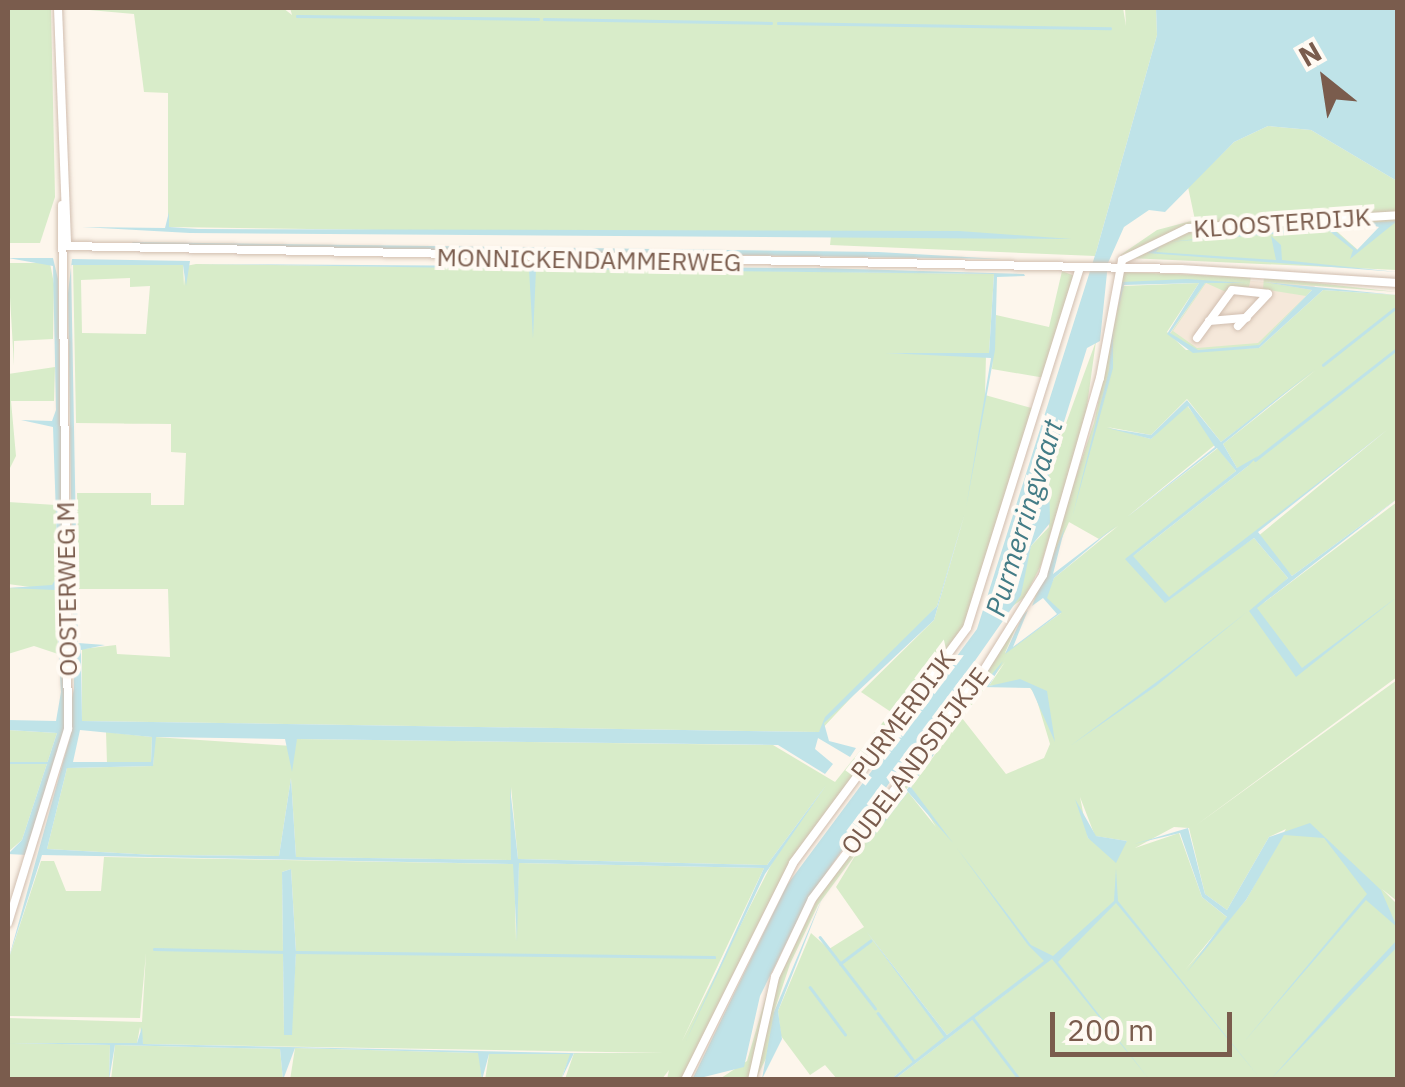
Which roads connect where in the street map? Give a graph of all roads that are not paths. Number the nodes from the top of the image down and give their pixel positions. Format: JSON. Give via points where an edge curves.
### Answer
{"nodes":[{"id":1,"x":58,"y":8,"type":"edge"},
{"id":2,"x":1398,"y":215,"type":"edge"},
{"id":3,"x":67,"y":246,"type":"junction"},
{"id":4,"x":1082,"y":267,"type":"junction"},
{"id":5,"x":1116,"y":267,"type":"junction"},
{"id":6,"x":1257,"y":273,"type":"junction"},
{"id":7,"x":1398,"y":283,"type":"edge"},
{"id":8,"x":1275,"y":290,"type":"dead end"},
{"id":9,"x":1255,"y":291,"type":"junction"},
{"id":10,"x":1267,"y":298,"type":"junction"},
{"id":11,"x":1246,"y":318,"type":"junction"},
{"id":12,"x":1209,"y":321,"type":"junction"},
{"id":13,"x":1238,"y":326,"type":"dead end"},
{"id":14,"x":1196,"y":338,"type":"dead end"},
{"id":15,"x":8,"y":922,"type":"edge"},
{"id":16,"x":685,"y":1080,"type":"edge"},
{"id":17,"x":752,"y":1080,"type":"edge"}],
"edges":[{"from":1,"to":3,"type":"street","name":"OOSTERWEG M"},
{"from":2,"to":5,"type":"street","name":"KLOOSTERDIJK","via":[[1188,228],[1134,250]]},
{"from":3,"to":4,"type":"street","name":"MONNICKENDAMMERWEG"},
{"from":3,"to":15,"type":"street","name":"OOSTERWEG M","via":[[68,729]]},
{"from":4,"to":5,"type":"street","name":"MONNICKENDAMMERWEG"},
{"from":4,"to":16,"type":"street","name":"PURMERDIJK","via":[[968,628],[792,863]]},
{"from":5,"to":6,"type":"street","name":"KLOOSTERDIJK"},
{"from":5,"to":17,"type":"street","name":"OUDELANDSDIJKJE","via":[[1100,378],[1043,575],[980,676],[812,899],[775,977]]},
{"from":6,"to":7,"type":"street","name":"KLOOSTERDIJK"},
{"from":6,"to":9,"type":"street","name":"KLOOSTERDIJK"},
{"from":8,"to":10,"type":"street"},
{"from":9,"to":10,"type":"street"},
{"from":9,"to":12,"type":"street","via":[[1232,290]]},
{"from":10,"to":11,"type":"street"},
{"from":11,"to":12,"type":"street"},
{"from":11,"to":13,"type":"street"},
{"from":12,"to":14,"type":"street"}]}
